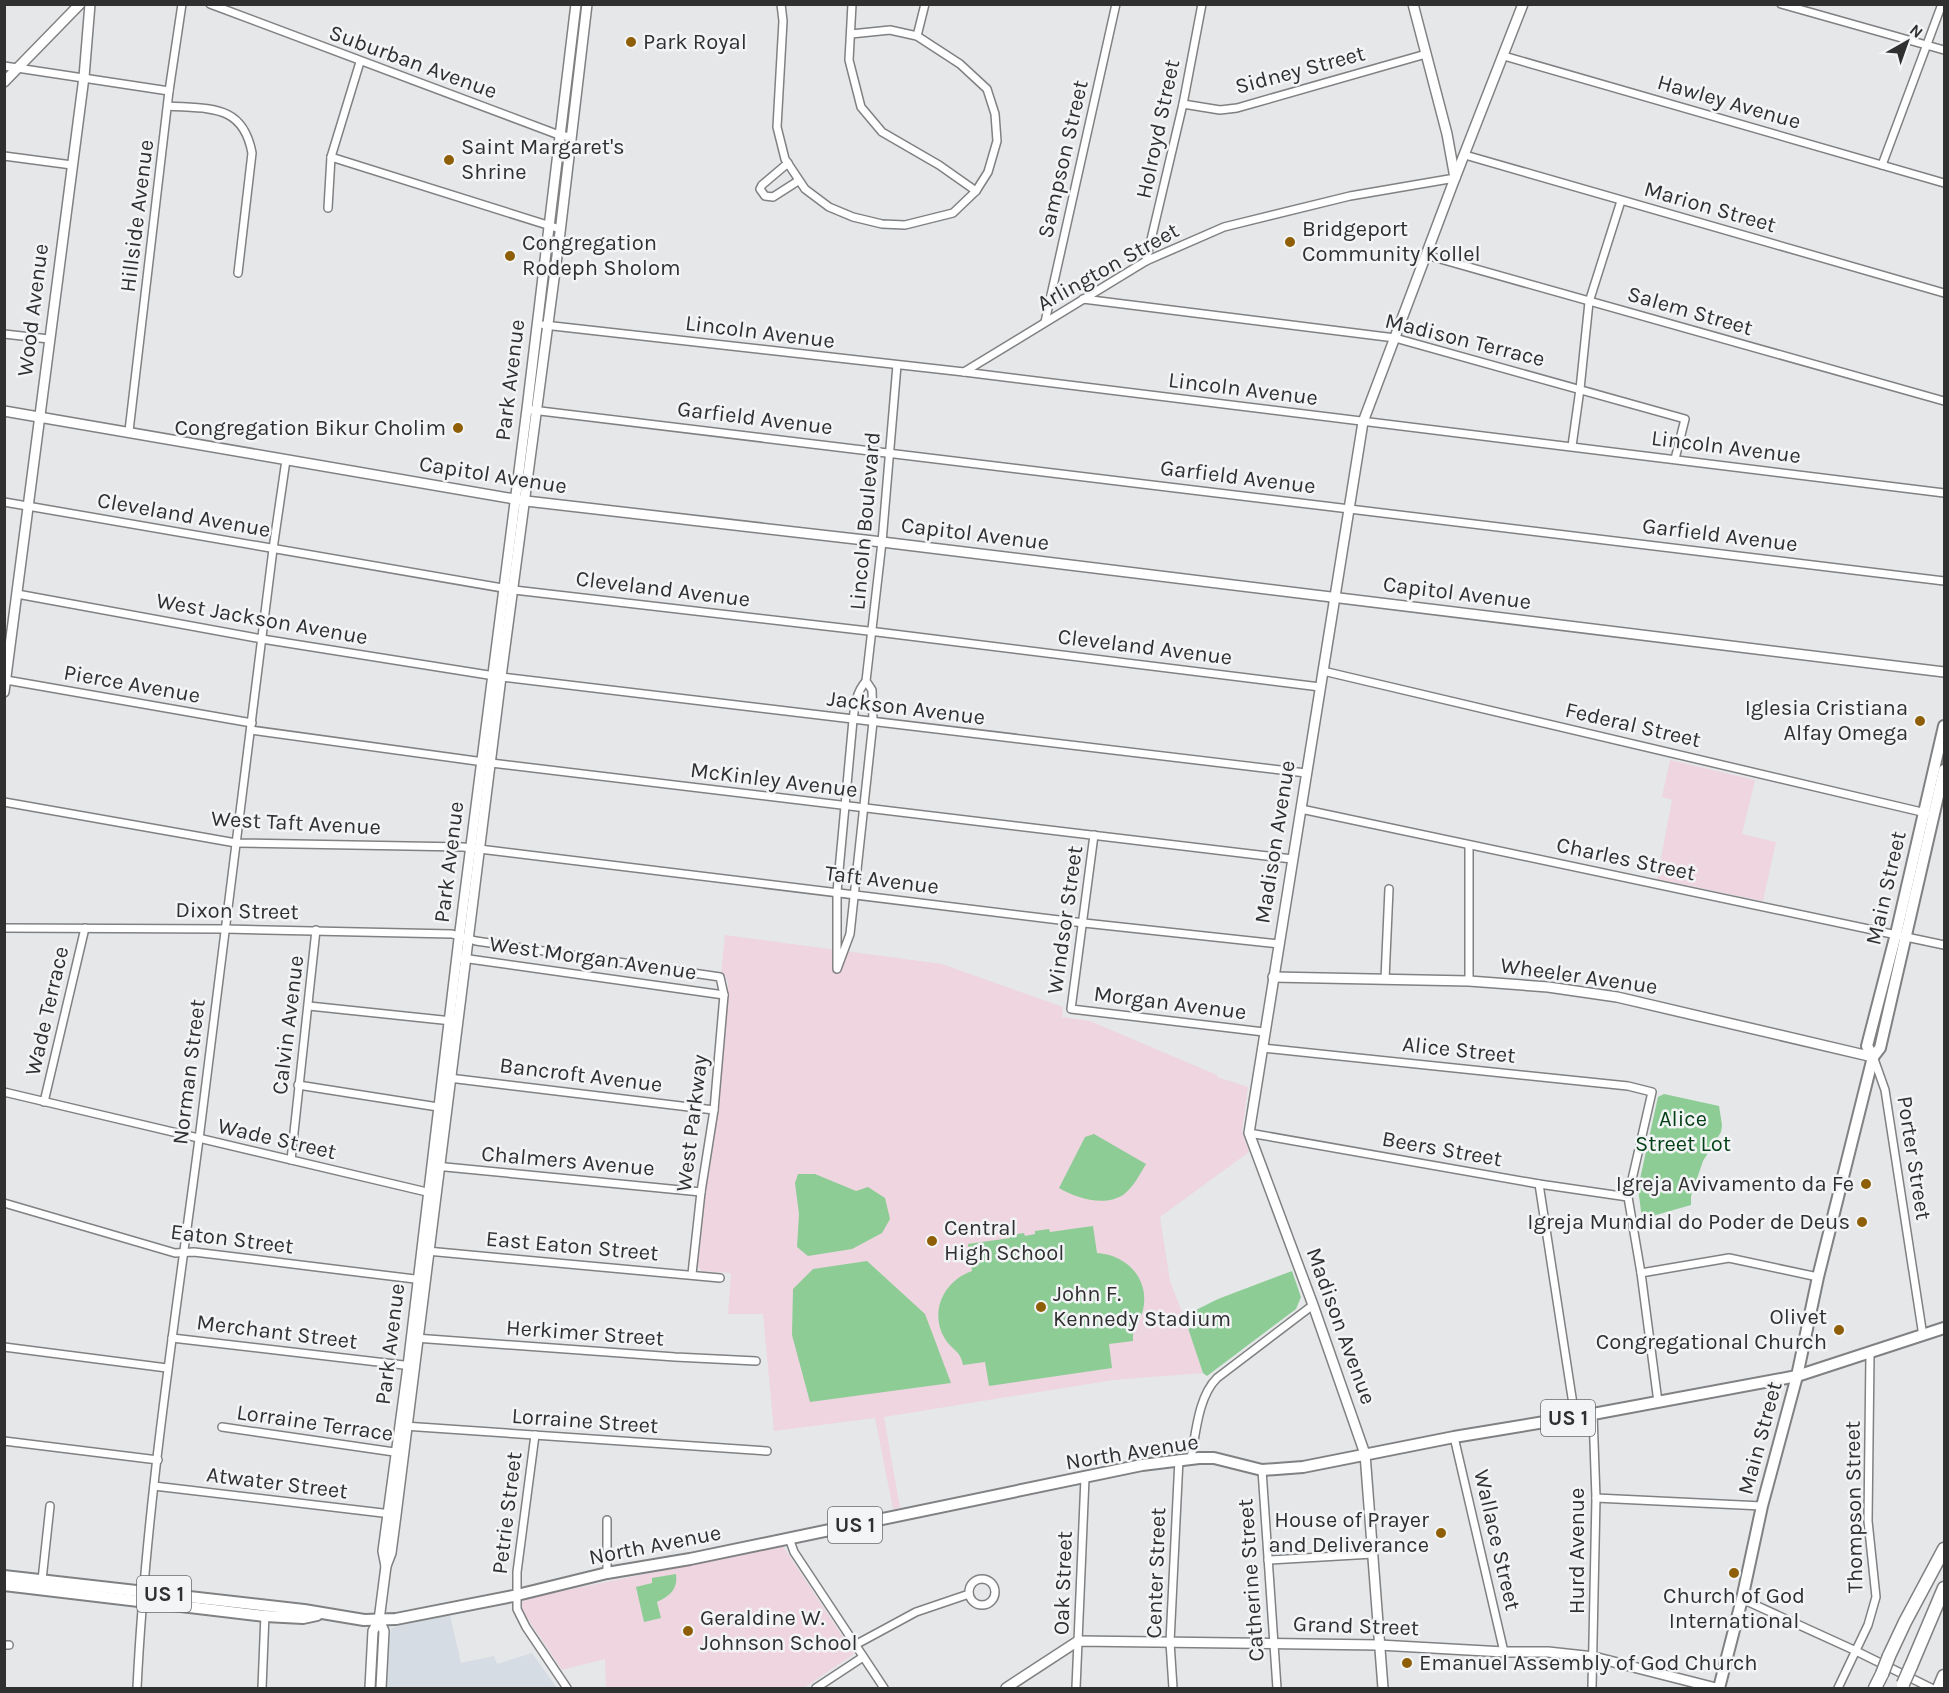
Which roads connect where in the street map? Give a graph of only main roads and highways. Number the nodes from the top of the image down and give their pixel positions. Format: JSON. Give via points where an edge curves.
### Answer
{"nodes":[{"id":1,"x":80,"y":4,"type":"edge"},
{"id":2,"x":90,"y":4,"type":"edge"},
{"id":3,"x":576,"y":4,"type":"edge"},
{"id":4,"x":587,"y":4,"type":"edge"},
{"id":5,"x":1413,"y":4,"type":"edge"},
{"id":6,"x":1523,"y":4,"type":"edge"},
{"id":7,"x":4,"y":82,"type":"edge"},
{"id":8,"x":556,"y":163,"type":"junction"},
{"id":9,"x":567,"y":165,"type":"junction"},
{"id":10,"x":1455,"y":178,"type":"junction"},
{"id":11,"x":542,"y":325,"type":"junction"},
{"id":12,"x":532,"y":410,"type":"junction"},
{"id":13,"x":4,"y":411,"type":"edge"},
{"id":14,"x":39,"y":417,"type":"junction"},
{"id":15,"x":515,"y":500,"type":"junction"},
{"id":16,"x":526,"y":501,"type":"junction"},
{"id":17,"x":1335,"y":598,"type":"junction"},
{"id":18,"x":9,"y":626,"type":"edge"},
{"id":19,"x":1944,"y":672,"type":"edge"},
{"id":20,"x":497,"y":676,"type":"junction"},
{"id":21,"x":4,"y":692,"type":"edge"},
{"id":22,"x":1944,"y":726,"type":"edge"},
{"id":23,"x":1944,"y":770,"type":"edge"},
{"id":24,"x":1929,"y":814,"type":"junction"},
{"id":25,"x":1273,"y":977,"type":"junction"},
{"id":26,"x":1873,"y":1057,"type":"junction"},
{"id":27,"x":447,"y":1078,"type":"junction"},
{"id":28,"x":436,"y":1166,"type":"junction"},
{"id":29,"x":1944,"y":1328,"type":"edge"},
{"id":30,"x":1797,"y":1376,"type":"junction"},
{"id":31,"x":1365,"y":1454,"type":"junction"},
{"id":32,"x":1944,"y":1550,"type":"edge"},
{"id":33,"x":4,"y":1576,"type":"edge"},
{"id":34,"x":4,"y":1585,"type":"edge"},
{"id":35,"x":1944,"y":1588,"type":"edge"},
{"id":36,"x":142,"y":1596,"type":"junction"},
{"id":37,"x":380,"y":1620,"type":"junction"},
{"id":38,"x":1379,"y":1645,"type":"junction"},
{"id":39,"x":1902,"y":1686,"type":"edge"},
{"id":40,"x":370,"y":1689,"type":"edge"},
{"id":41,"x":381,"y":1689,"type":"edge"},
{"id":42,"x":1006,"y":1689,"type":"edge"},
{"id":43,"x":1383,"y":1689,"type":"edge"},
{"id":44,"x":1717,"y":1689,"type":"edge"},
{"id":45,"x":1875,"y":1689,"type":"edge"}],
"edges":[{"from":1,"to":7,"type":"main road"},
{"from":2,"to":14,"type":"main road","name":"Wood Avenue"},
{"from":3,"to":8,"type":"main road","name":"Park Avenue"},
{"from":4,"to":9,"type":"main road","name":"Park Avenue"},
{"from":5,"to":10,"type":"main road"},
{"from":6,"to":10,"type":"main road","name":"Madison Avenue"},
{"from":8,"to":9,"type":"main road"},
{"from":8,"to":11,"type":"main road","name":"Park Avenue"},
{"from":9,"to":11,"type":"main road","name":"Park Avenue"},
{"from":10,"to":17,"type":"main road","name":"Madison Avenue","via":[[1363,422]]},
{"from":11,"to":12,"type":"main road","name":"Park Avenue"},
{"from":12,"to":15,"type":"main road","name":"Park Avenue"},
{"from":12,"to":16,"type":"main road","name":"Park Avenue"},
{"from":13,"to":14,"type":"main road","name":"Capitol Avenue"},
{"from":14,"to":15,"type":"main road","name":"Capitol Avenue"},
{"from":14,"to":18,"type":"main road","name":"Wood Avenue","via":[[17,594]]},
{"from":15,"to":16,"type":"main road","name":"Capitol Avenue"},
{"from":15,"to":20,"type":"main road","name":"Park Avenue","via":[[502,588]]},
{"from":16,"to":17,"type":"main road","name":"Capitol Avenue"},
{"from":16,"to":20,"type":"main road","name":"Park Avenue"},
{"from":17,"to":19,"type":"main road","name":"Capitol Avenue"},
{"from":17,"to":25,"type":"main road","name":"Madison Avenue"},
{"from":18,"to":21,"type":"main road","name":"Wood Avenue"},
{"from":20,"to":27,"type":"main road","name":"Park Avenue"},
{"from":22,"to":24,"type":"main road","name":"Main Street"},
{"from":23,"to":24,"type":"main road","name":"Main Street"},
{"from":24,"to":26,"type":"main road","name":"Main Street","via":[[1902,935],[1867,1046]]},
{"from":25,"to":26,"type":"main road","name":"Wheeler Avenue","via":[[1468,981],[1548,987],[1617,997]]},
{"from":25,"to":31,"type":"main road","name":"Madison Avenue","via":[[1249,1133]]},
{"from":26,"to":30,"type":"main road","name":"Main Street"},
{"from":27,"to":28,"type":"main road","name":"Park Avenue"},
{"from":27,"to":28,"type":"main road","name":"Park Avenue","via":[[438,1107]]},
{"from":28,"to":37,"type":"main road","name":"Park Avenue"},
{"from":29,"to":30,"type":"main road","name":"North Avenue","number":"US 1"},
{"from":30,"to":31,"type":"main road","name":"North Avenue","number":"US 1"},
{"from":30,"to":44,"type":"main road","name":"Main Street"},
{"from":31,"to":37,"type":"main road","name":"North Avenue","number":"US 1","via":[[1303,1467],[1262,1470],[1214,1458],[1142,1465]]},
{"from":31,"to":38,"type":"main road","name":"Madison Avenue"},
{"from":32,"to":45,"type":"highway","bridge":true,"via":[[1908,1615]]},
{"from":33,"to":36,"type":"main road","name":"North Avenue","number":"US 1"},
{"from":34,"to":36,"type":"main road","name":"North Avenue","number":"US 1"},
{"from":35,"to":39,"type":"highway","bridge":true},
{"from":36,"to":37,"type":"main road","name":"North Avenue","number":"US 1"},
{"from":37,"to":40,"type":"main road","name":"Park Avenue","via":[[373,1635]]},
{"from":37,"to":41,"type":"main road","name":"Park Avenue","via":[[384,1631]]},
{"from":38,"to":42,"type":"main road","name":"Grand Street","via":[[1078,1641]]},
{"from":38,"to":43,"type":"main road","name":"Madison Avenue"},
{"from":38,"to":44,"type":"main road","name":"Grand Street","via":[[1594,1657]]}]}
